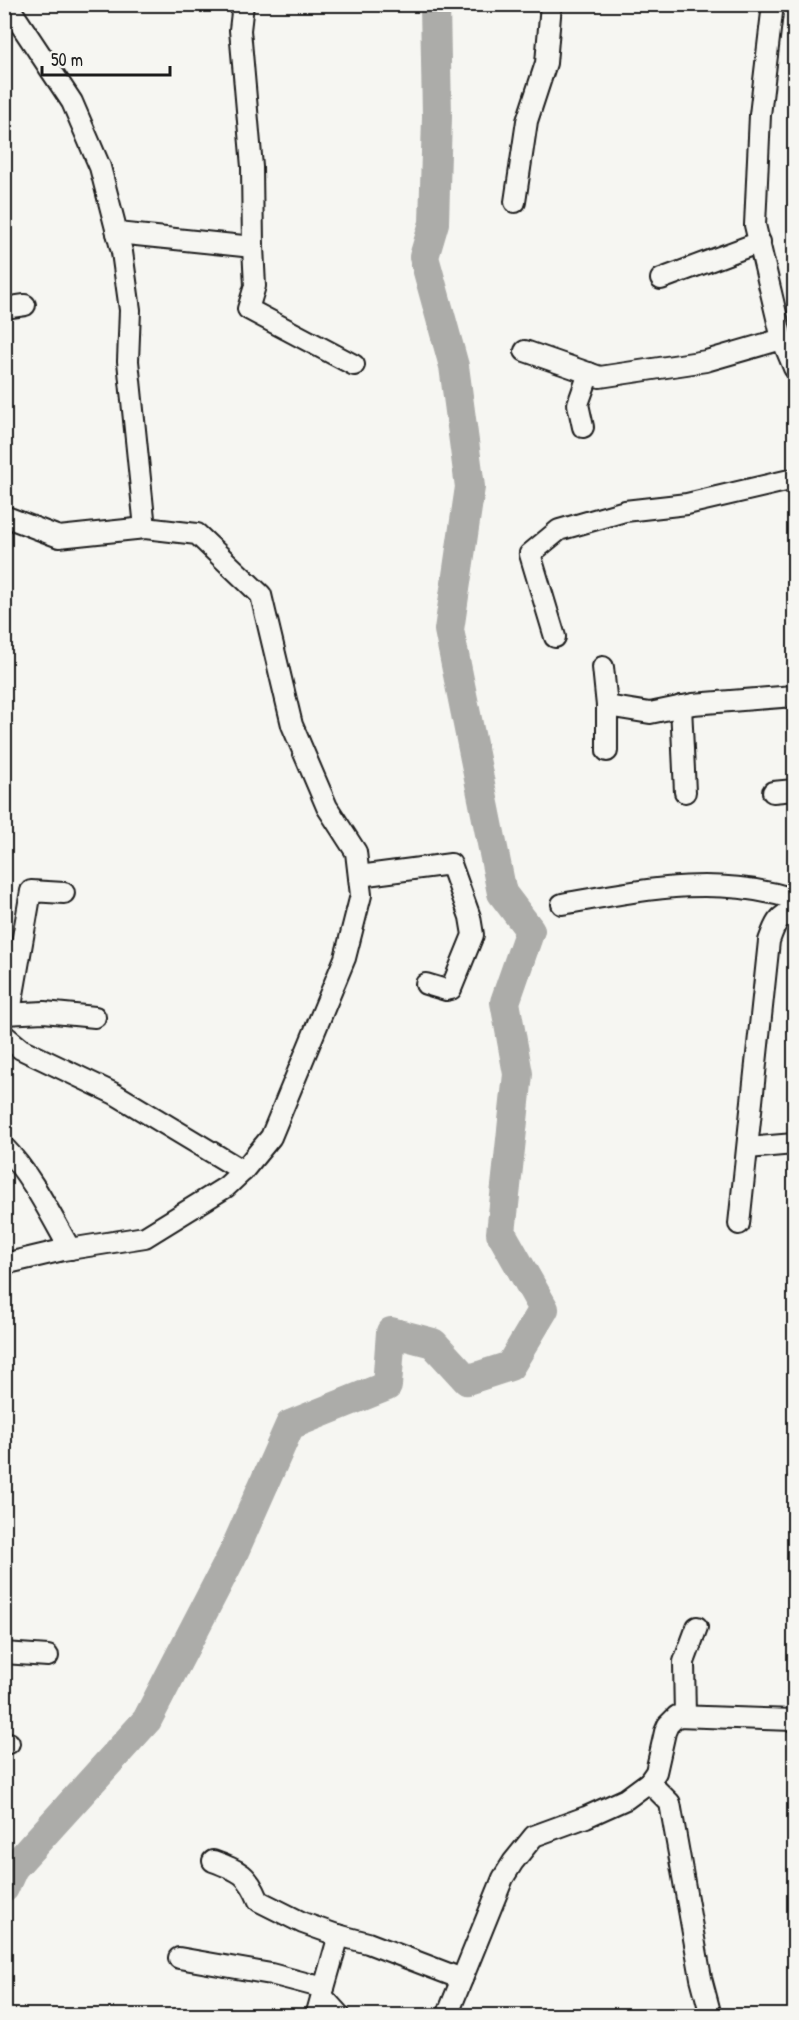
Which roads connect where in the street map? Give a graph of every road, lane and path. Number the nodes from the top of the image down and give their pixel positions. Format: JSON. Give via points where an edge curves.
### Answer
{"nodes":[{"id":1,"x":7,"y":4,"type":"edge"},
{"id":2,"x":243,"y":4,"type":"edge"},
{"id":3,"x":551,"y":4,"type":"edge"},
{"id":4,"x":772,"y":4,"type":"edge"},
{"id":5,"x":515,"y":202,"type":"dead end"},
{"id":6,"x":117,"y":233,"type":"junction"},
{"id":7,"x":760,"y":242,"type":"junction"},
{"id":8,"x":253,"y":247,"type":"junction"},
{"id":9,"x":661,"y":279,"type":"dead end"},
{"id":10,"x":25,"y":305,"type":"dead end"},
{"id":11,"x":4,"y":308,"type":"edge"},
{"id":12,"x":782,"y":339,"type":"junction"},
{"id":13,"x":525,"y":351,"type":"dead end"},
{"id":14,"x":354,"y":365,"type":"dead end"},
{"id":15,"x":795,"y":369,"type":"edge"},
{"id":16,"x":589,"y":373,"type":"junction"},
{"id":17,"x":583,"y":427,"type":"dead end"},
{"id":18,"x":795,"y":479,"type":"edge"},
{"id":19,"x":4,"y":516,"type":"edge"},
{"id":20,"x":145,"y":528,"type":"junction"},
{"id":21,"x":555,"y":637,"type":"dead end"},
{"id":22,"x":603,"y":668,"type":"dead end"},
{"id":23,"x":795,"y":696,"type":"edge"},
{"id":24,"x":607,"y":706,"type":"junction"},
{"id":25,"x":681,"y":706,"type":"junction"},
{"id":26,"x":607,"y":752,"type":"dead end"},
{"id":27,"x":795,"y":790,"type":"edge"},
{"id":28,"x":685,"y":792,"type":"dead end"},
{"id":29,"x":773,"y":792,"type":"dead end"},
{"id":30,"x":359,"y":876,"type":"junction"},
{"id":31,"x":64,"y":893,"type":"dead end"},
{"id":32,"x":795,"y":899,"type":"edge"},
{"id":33,"x":562,"y":904,"type":"dead end"},
{"id":34,"x":795,"y":910,"type":"edge"},
{"id":35,"x":426,"y":984,"type":"dead end"},
{"id":36,"x":7,"y":1013,"type":"edge"},
{"id":37,"x":94,"y":1017,"type":"dead end"},
{"id":38,"x":4,"y":1035,"type":"edge"},
{"id":39,"x":795,"y":1144,"type":"edge"},
{"id":40,"x":4,"y":1147,"type":"edge"},
{"id":41,"x":748,"y":1148,"type":"junction"},
{"id":42,"x":243,"y":1171,"type":"junction"},
{"id":43,"x":739,"y":1224,"type":"dead end"},
{"id":44,"x":70,"y":1249,"type":"junction"},
{"id":45,"x":4,"y":1264,"type":"edge"},
{"id":46,"x":697,"y":1627,"type":"dead end"},
{"id":47,"x":4,"y":1653,"type":"edge"},
{"id":48,"x":48,"y":1656,"type":"dead end"},
{"id":49,"x":685,"y":1716,"type":"junction"},
{"id":50,"x":795,"y":1720,"type":"edge"},
{"id":51,"x":649,"y":1782,"type":"junction"},
{"id":52,"x":213,"y":1861,"type":"dead end"},
{"id":53,"x":339,"y":1935,"type":"junction"},
{"id":54,"x":179,"y":1958,"type":"dead end"},
{"id":55,"x":462,"y":1978,"type":"junction"},
{"id":56,"x":323,"y":1992,"type":"junction"},
{"id":57,"x":316,"y":2016,"type":"edge"},
{"id":58,"x":340,"y":2016,"type":"edge"},
{"id":59,"x":447,"y":2016,"type":"edge"},
{"id":60,"x":711,"y":2016,"type":"edge"}],
"edges":[{"from":1,"to":6,"type":"street","via":[[72,102],[100,167]]},
{"from":2,"to":8,"type":"street","via":[[240,30],[252,166]]},
{"from":3,"to":5,"type":"street","via":[[546,63],[526,121]]},
{"from":4,"to":7,"type":"street","via":[[760,115],[755,225]]},
{"from":6,"to":8,"type":"street"},
{"from":6,"to":20,"type":"street","via":[[130,310],[128,361]]},
{"from":7,"to":9,"type":"street"},
{"from":7,"to":12,"type":"street"},
{"from":8,"to":14,"type":"street","via":[[255,286],[248,309]]},
{"from":10,"to":11,"type":"street"},
{"from":12,"to":15,"type":"street"},
{"from":12,"to":16,"type":"street","via":[[706,361],[661,369],[600,377]]},
{"from":13,"to":16,"type":"street"},
{"from":16,"to":17,"type":"street","via":[[578,404]]},
{"from":18,"to":21,"type":"street","via":[[687,504],[625,511],[559,531],[530,554]]},
{"from":19,"to":20,"type":"street","via":[[59,537]]},
{"from":20,"to":30,"type":"street","via":[[197,534],[261,595],[292,725],[327,807],[356,852]]},
{"from":22,"to":24,"type":"street"},
{"from":23,"to":25,"type":"street"},
{"from":24,"to":25,"type":"street","via":[[650,713]]},
{"from":24,"to":26,"type":"street"},
{"from":25,"to":28,"type":"street"},
{"from":27,"to":29,"type":"street"},
{"from":30,"to":35,"type":"street","via":[[452,864],[473,935],[451,989]]},
{"from":30,"to":42,"type":"street","via":[[361,895],[345,958],[271,1137]]},
{"from":31,"to":36,"type":"street","via":[[31,891]]},
{"from":32,"to":33,"type":"street","via":[[698,885]]},
{"from":34,"to":41,"type":"street","via":[[775,924],[769,941]]},
{"from":36,"to":37,"type":"street"},
{"from":38,"to":42,"type":"street","via":[[21,1049],[115,1094]]},
{"from":39,"to":41,"type":"street"},
{"from":40,"to":44,"type":"street","via":[[38,1192]]},
{"from":41,"to":43,"type":"street"},
{"from":42,"to":44,"type":"street","via":[[226,1187],[145,1237]]},
{"from":44,"to":45,"type":"street"},
{"from":46,"to":49,"type":"street","via":[[684,1662]]},
{"from":47,"to":48,"type":"street"},
{"from":49,"to":50,"type":"street"},
{"from":49,"to":51,"type":"street","via":[[677,1716],[668,1725],[656,1772]]},
{"from":51,"to":55,"type":"street","via":[[626,1799],[534,1836],[503,1878]]},
{"from":51,"to":60,"type":"street","via":[[670,1803]]},
{"from":52,"to":53,"type":"street","via":[[236,1870],[252,1883],[259,1901],[303,1923]]},
{"from":53,"to":55,"type":"street"},
{"from":53,"to":56,"type":"street"},
{"from":54,"to":56,"type":"street","via":[[271,1974]]},
{"from":55,"to":59,"type":"street"},
{"from":56,"to":57,"type":"street"},
{"from":56,"to":58,"type":"street"}]}
